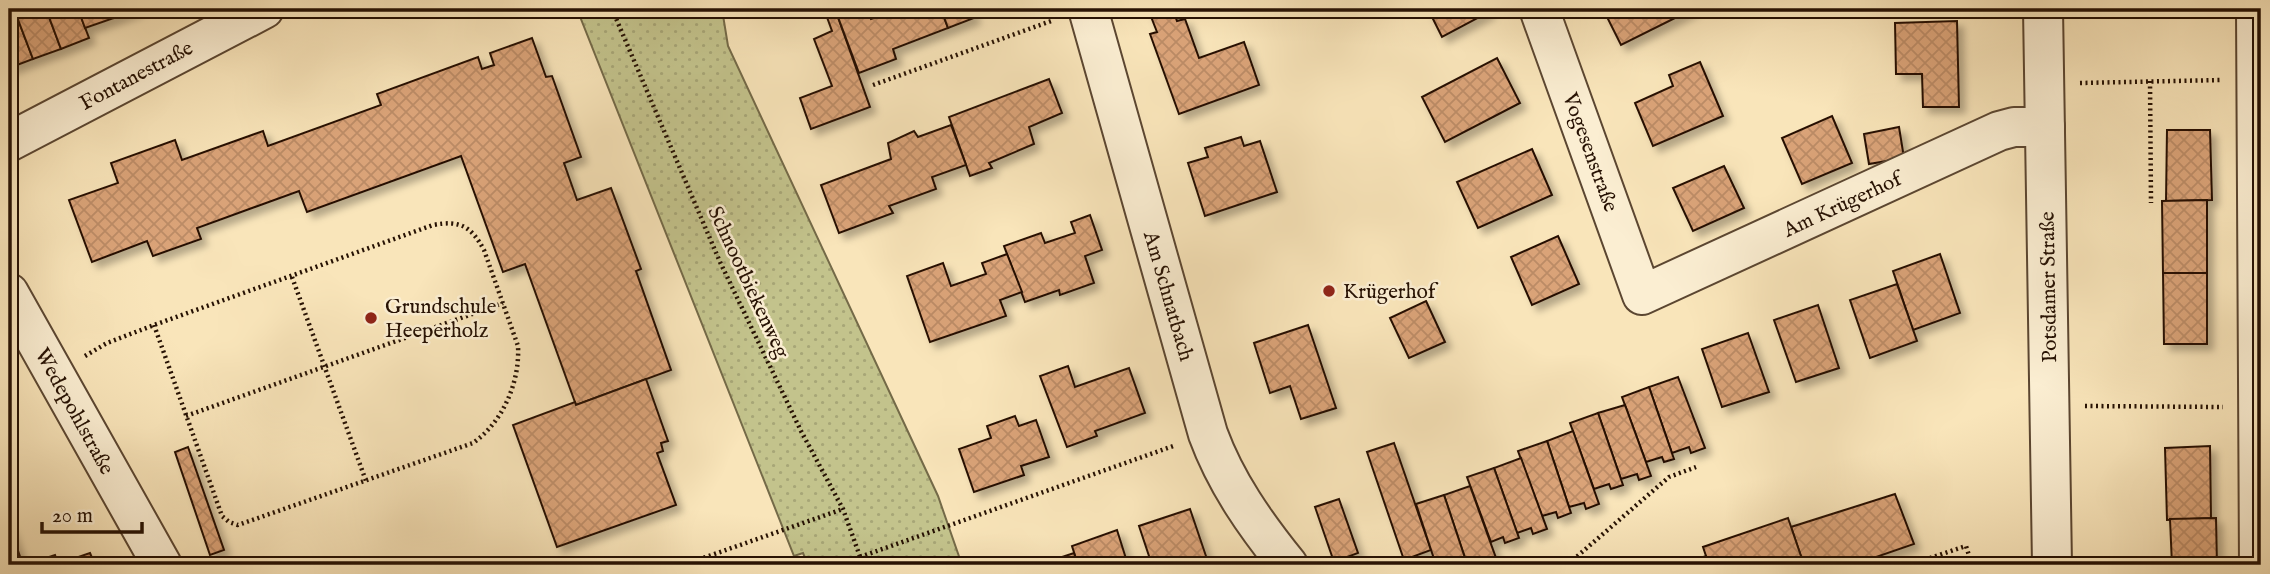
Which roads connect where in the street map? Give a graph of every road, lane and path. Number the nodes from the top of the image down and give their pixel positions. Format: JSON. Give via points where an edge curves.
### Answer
{"nodes":[{"id":1,"x":264,"y":9,"type":"edge"},
{"id":2,"x":612,"y":9,"type":"edge"},
{"id":3,"x":1539,"y":9,"type":"edge"},
{"id":4,"x":2043,"y":9,"type":"edge"},
{"id":5,"x":2256,"y":9,"type":"edge"},
{"id":6,"x":1074,"y":13,"type":"edge"},
{"id":7,"x":2257,"y":80,"type":"junction"},
{"id":8,"x":2150,"y":81,"type":"junction"},
{"id":9,"x":2070,"y":83,"type":"dead end"},
{"id":10,"x":873,"y":85,"type":"dead end"},
{"id":11,"x":2045,"y":127,"type":"junction"},
{"id":12,"x":9,"y":142,"type":"edge"},
{"id":13,"x":2260,"y":151,"type":"edge"},
{"id":14,"x":2151,"y":203,"type":"dead end"},
{"id":15,"x":292,"y":277,"type":"junction"},
{"id":16,"x":9,"y":293,"type":"edge"},
{"id":17,"x":1642,"y":295,"type":"joint"},
{"id":18,"x":503,"y":303,"type":"junction"},
{"id":19,"x":154,"y":326,"type":"junction"},
{"id":20,"x":324,"y":366,"type":"junction"},
{"id":21,"x":54,"y":373,"type":"junction"},
{"id":22,"x":2050,"y":406,"type":"junction"},
{"id":23,"x":2259,"y":407,"type":"junction"},
{"id":24,"x":187,"y":415,"type":"junction"},
{"id":25,"x":1208,"y":434,"type":"junction"},
{"id":26,"x":1696,"y":467,"type":"dead end"},
{"id":27,"x":366,"y":481,"type":"junction"},
{"id":28,"x":843,"y":509,"type":"junction"},
{"id":29,"x":860,"y":557,"type":"junction"},
{"id":30,"x":162,"y":565,"type":"edge"},
{"id":31,"x":683,"y":565,"type":"edge"},
{"id":32,"x":863,"y":565,"type":"edge"},
{"id":33,"x":1288,"y":565,"type":"edge"},
{"id":34,"x":1557,"y":565,"type":"edge"},
{"id":35,"x":1909,"y":565,"type":"edge"},
{"id":36,"x":1972,"y":565,"type":"edge"},
{"id":37,"x":2052,"y":565,"type":"edge"},
{"id":38,"x":2259,"y":565,"type":"edge"}],
"edges":[{"from":1,"to":12,"type":"street","name":"Fontanestraße"},
{"from":2,"to":28,"type":"path","name":"Schnootbiekenweg","via":[[720,262]]},
{"from":3,"to":17,"type":"street","name":"Vogesenstraße"},
{"from":4,"to":11,"type":"street","name":"Potsdamer Straße"},
{"from":5,"to":7,"type":"street"},
{"from":6,"to":10,"type":"path"},
{"from":6,"to":25,"type":"street","name":"Am Schnatbach"},
{"from":7,"to":8,"type":"path"},
{"from":7,"to":13,"type":"street"},
{"from":8,"to":9,"type":"path"},
{"from":8,"to":14,"type":"path"},
{"from":11,"to":17,"type":"street","name":"Am Krügerhof","via":[[1999,131]]},
{"from":11,"to":22,"type":"street","name":"Potsdamer Straße"},
{"from":13,"to":23,"type":"street"},
{"from":15,"to":18,"type":"path","via":[[450,222],[466,226],[477,238]]},
{"from":15,"to":19,"type":"path"},
{"from":15,"to":20,"type":"path"},
{"from":16,"to":21,"type":"street","name":"Wedepohlstraße"},
{"from":18,"to":20,"type":"path"},
{"from":18,"to":27,"type":"path","via":[[519,362],[510,394],[485,435]]},
{"from":19,"to":21,"type":"path","via":[[107,344]]},
{"from":19,"to":24,"type":"path"},
{"from":20,"to":24,"type":"path"},
{"from":20,"to":27,"type":"path"},
{"from":21,"to":30,"type":"street","name":"Wedepohlstraße"},
{"from":22,"to":23,"type":"path"},
{"from":22,"to":37,"type":"street","name":"Potsdamer Straße"},
{"from":23,"to":38,"type":"street"},
{"from":24,"to":27,"type":"path","via":[[222,516],[229,522],[255,521]]},
{"from":25,"to":29,"type":"path"},
{"from":25,"to":33,"type":"street","name":"Am Schnatbach","via":[[1228,481]]},
{"from":26,"to":34,"type":"path","via":[[1669,477],[1574,559]]},
{"from":28,"to":29,"type":"path","name":"Schnootbiekenweg"},
{"from":28,"to":31,"type":"path"},
{"from":29,"to":32,"type":"path","name":"Schnootbiekenweg"},
{"from":35,"to":36,"type":"path","via":[[1966,546]]}]}
